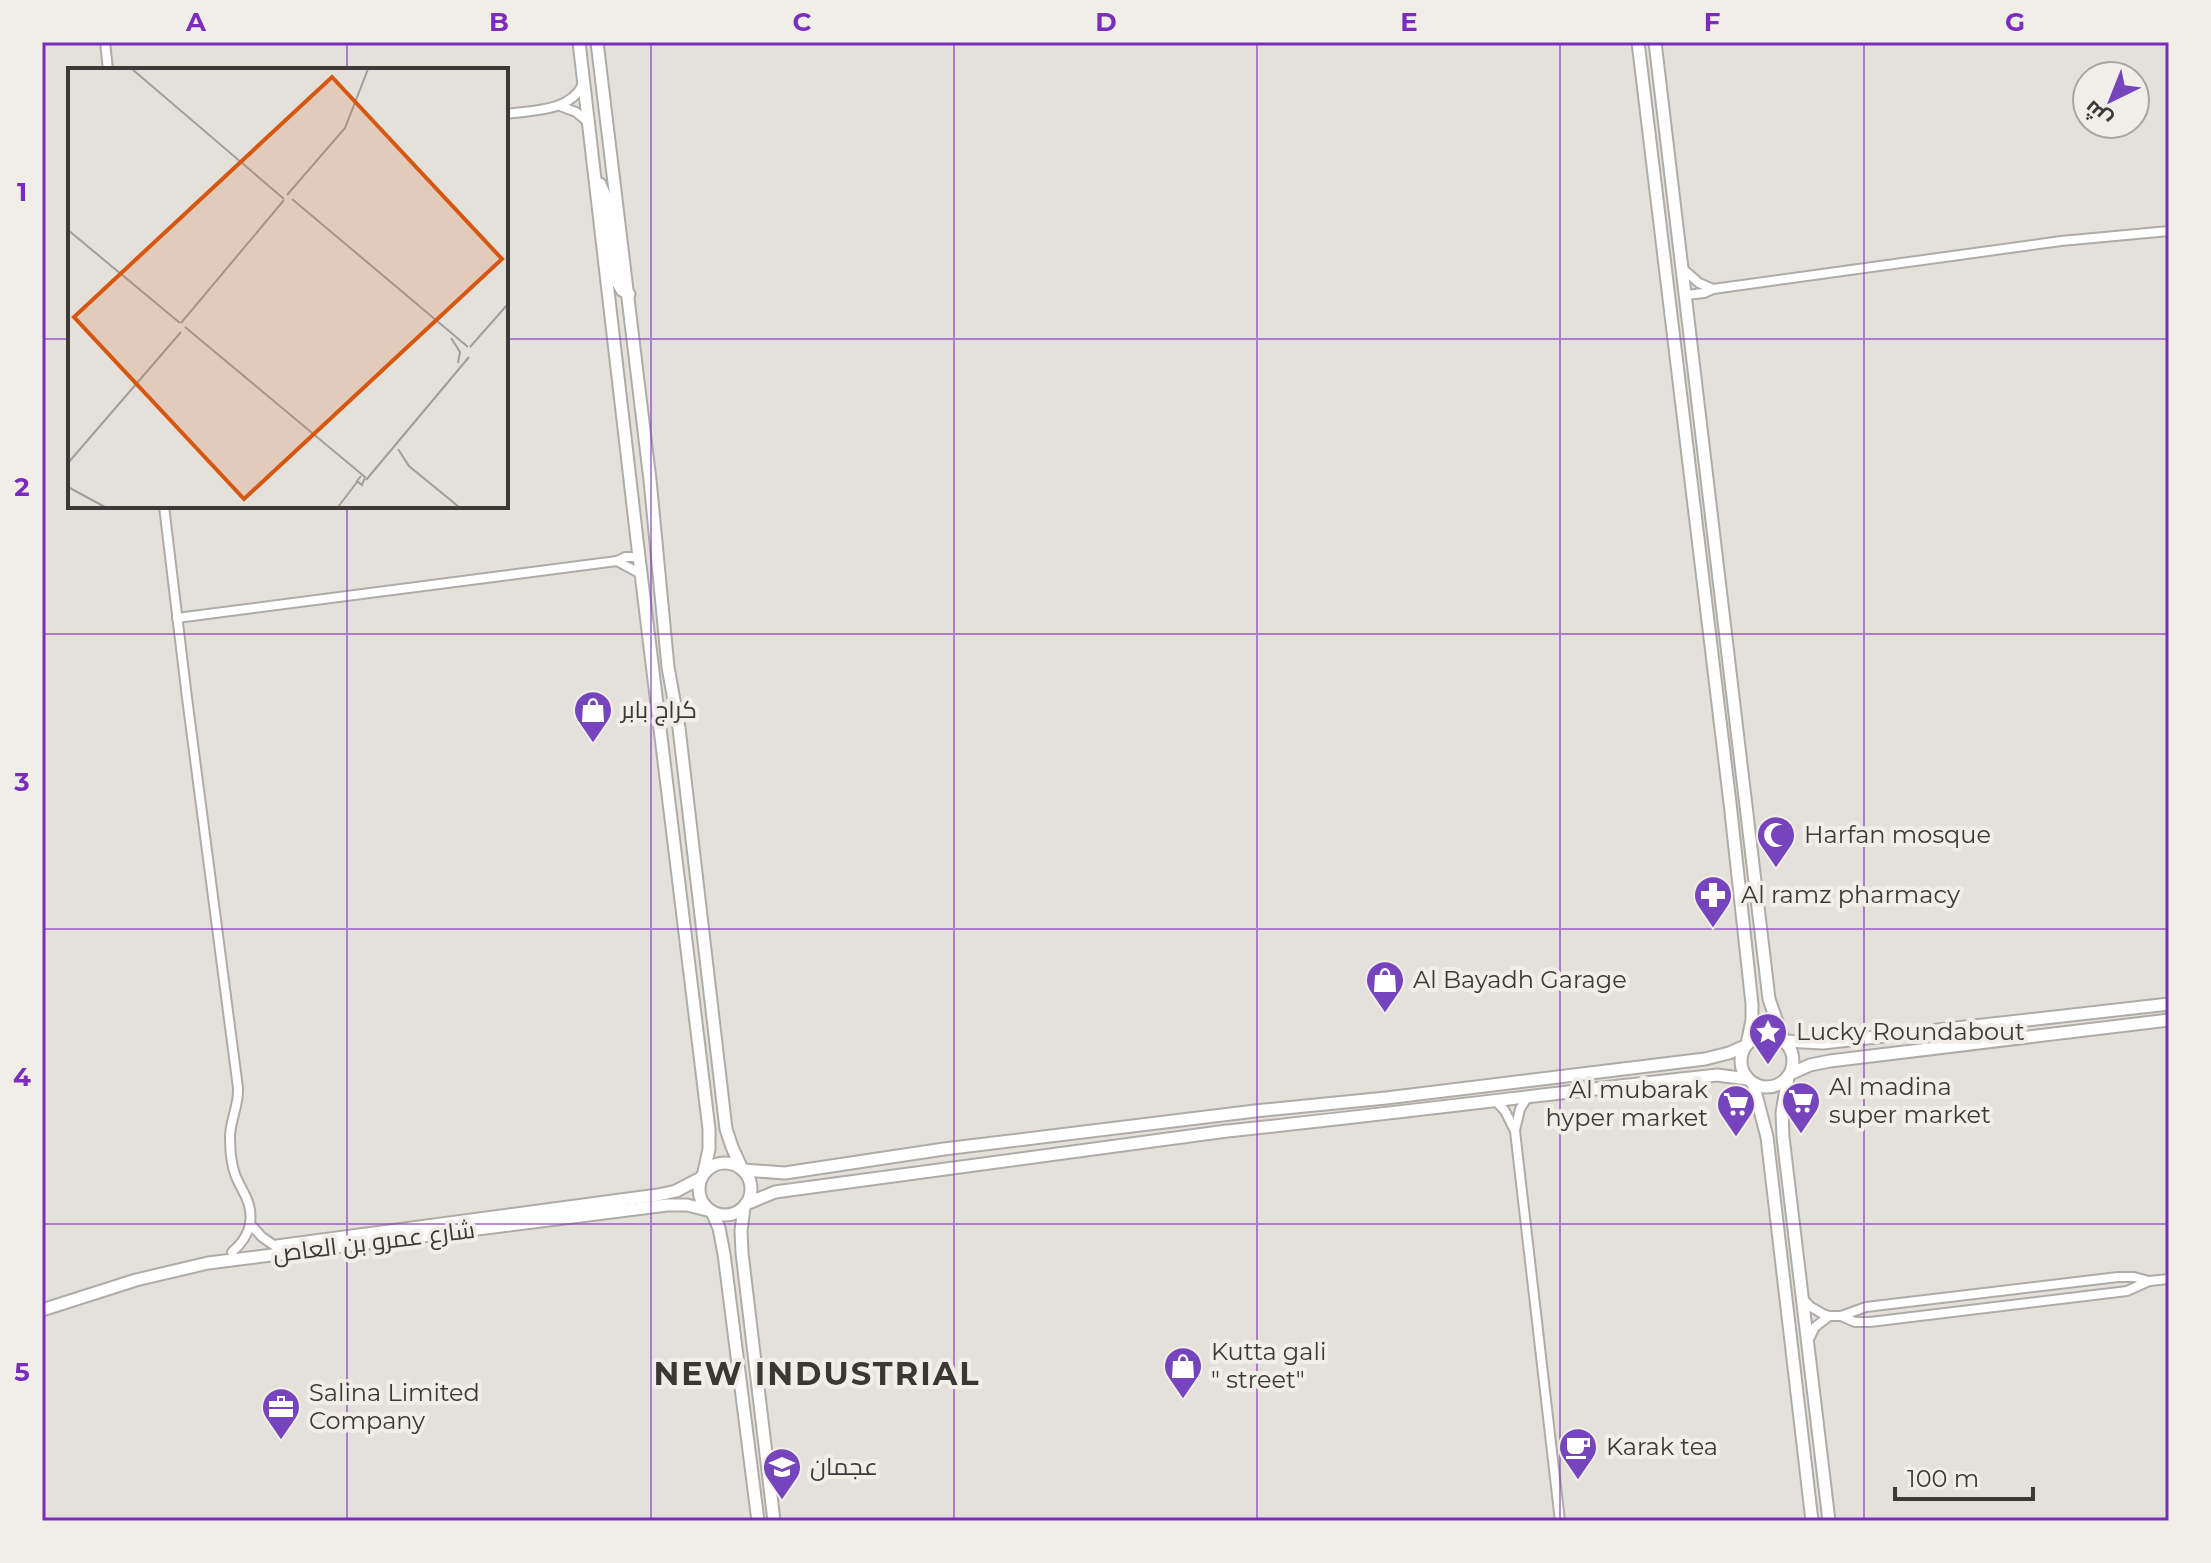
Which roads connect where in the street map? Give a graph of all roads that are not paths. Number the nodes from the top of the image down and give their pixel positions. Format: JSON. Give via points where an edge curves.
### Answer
{"nodes":[{"id":1,"x":105,"y":42,"type":"edge"},
{"id":2,"x":579,"y":42,"type":"edge"},
{"id":3,"x":597,"y":42,"type":"edge"},
{"id":4,"x":1638,"y":42,"type":"edge"},
{"id":5,"x":1655,"y":42,"type":"edge"},
{"id":6,"x":108,"y":68,"type":"edge"},
{"id":7,"x":584,"y":82,"type":"junction"},
{"id":8,"x":559,"y":106,"type":"junction"},
{"id":9,"x":508,"y":114,"type":"edge"},
{"id":10,"x":589,"y":123,"type":"junction"},
{"id":11,"x":595,"y":178,"type":"junction"},
{"id":12,"x":2169,"y":231,"type":"edge"},
{"id":13,"x":1664,"y":253,"type":"junction"},
{"id":14,"x":1682,"y":268,"type":"junction"},
{"id":15,"x":1713,"y":289,"type":"junction"},
{"id":16,"x":629,"y":294,"type":"junction"},
{"id":17,"x":1686,"y":295,"type":"junction"},
{"id":18,"x":1671,"y":317,"type":"junction"},
{"id":19,"x":1690,"y":351,"type":"junction"},
{"id":20,"x":164,"y":508,"type":"edge"},
{"id":21,"x":639,"y":557,"type":"junction"},
{"id":22,"x":617,"y":561,"type":"junction"},
{"id":23,"x":641,"y":574,"type":"junction"},
{"id":24,"x":663,"y":612,"type":"junction"},
{"id":25,"x":177,"y":618,"type":"junction"},
{"id":26,"x":2169,"y":1004,"type":"edge"},
{"id":27,"x":2169,"y":1020,"type":"edge"},
{"id":28,"x":1784,"y":1040,"type":"junction"},
{"id":29,"x":1746,"y":1045,"type":"junction"},
{"id":30,"x":1789,"y":1076,"type":"junction"},
{"id":31,"x":1751,"y":1081,"type":"junction"},
{"id":32,"x":1528,"y":1096,"type":"junction"},
{"id":33,"x":1495,"y":1100,"type":"junction"},
{"id":34,"x":1336,"y":1103,"type":"junction"},
{"id":35,"x":1255,"y":1111,"type":"junction"},
{"id":36,"x":1303,"y":1124,"type":"junction"},
{"id":37,"x":1227,"y":1131,"type":"junction"},
{"id":38,"x":1515,"y":1131,"type":"junction"},
{"id":39,"x":743,"y":1170,"type":"junction"},
{"id":40,"x":702,"y":1175,"type":"junction"},
{"id":41,"x":745,"y":1206,"type":"junction"},
{"id":42,"x":711,"y":1212,"type":"junction"},
{"id":43,"x":251,"y":1225,"type":"junction"},
{"id":44,"x":275,"y":1246,"type":"junction"},
{"id":45,"x":232,"y":1252,"type":"junction"},
{"id":46,"x":2169,"y":1279,"type":"edge"},
{"id":47,"x":2149,"y":1281,"type":"junction"},
{"id":48,"x":1802,"y":1297,"type":"junction"},
{"id":49,"x":42,"y":1302,"type":"edge"},
{"id":50,"x":42,"y":1310,"type":"edge"},
{"id":51,"x":1829,"y":1316,"type":"junction"},
{"id":52,"x":1841,"y":1316,"type":"junction"},
{"id":53,"x":1808,"y":1344,"type":"junction"},
{"id":54,"x":758,"y":1521,"type":"edge"},
{"id":55,"x":774,"y":1521,"type":"edge"},
{"id":56,"x":1559,"y":1521,"type":"edge"},
{"id":57,"x":1812,"y":1521,"type":"edge"},
{"id":58,"x":1829,"y":1521,"type":"edge"}],
"edges":[{"from":1,"to":6,"type":"street"},
{"from":2,"to":7,"type":"main road"},
{"from":3,"to":16,"type":"main road"},
{"from":4,"to":13,"type":"main road"},
{"from":5,"to":14,"type":"main road"},
{"from":7,"to":8,"type":"street","via":[[575,97]]},
{"from":7,"to":10,"type":"main road"},
{"from":8,"to":9,"type":"street"},
{"from":8,"to":10,"type":"street"},
{"from":10,"to":11,"type":"main road"},
{"from":11,"to":16,"type":"main road","via":[[605,196],[618,283]]},
{"from":11,"to":21,"type":"main road"},
{"from":12,"to":15,"type":"street"},
{"from":13,"to":17,"type":"main road","via":[[1675,289]]},
{"from":13,"to":18,"type":"main road"},
{"from":14,"to":15,"type":"street"},
{"from":14,"to":17,"type":"main road"},
{"from":15,"to":17,"type":"street"},
{"from":16,"to":24,"type":"main road"},
{"from":17,"to":19,"type":"main road"},
{"from":18,"to":19,"type":"main road"},
{"from":18,"to":29,"type":"main road","via":[[1744,928],[1752,1012]]},
{"from":19,"to":28,"type":"main road","via":[[1769,999]]},
{"from":20,"to":25,"type":"street"},
{"from":21,"to":22,"type":"street"},
{"from":21,"to":23,"type":"main road"},
{"from":21,"to":24,"type":"main road","via":[[651,566],[657,606]]},
{"from":22,"to":23,"type":"street"},
{"from":22,"to":25,"type":"street"},
{"from":23,"to":40,"type":"main road","via":[[709,1129]]},
{"from":24,"to":39,"type":"main road","via":[[726,1129]]},
{"from":25,"to":43,"type":"street","via":[[238,1088],[230,1136],[232,1164]]},
{"from":26,"to":28,"type":"main road","via":[[1823,1043]]},
{"from":27,"to":30,"type":"main road","via":[[1830,1061]]},
{"from":28,"to":29,"type":"main road","via":[[1760,1035]]},
{"from":28,"to":30,"type":"main road","via":[[1793,1057]]},
{"from":29,"to":31,"type":"main road","via":[[1741,1063]]},
{"from":29,"to":34,"type":"main road","via":[[1705,1059]]},
{"from":30,"to":31,"type":"main road","via":[[1768,1087]]},
{"from":30,"to":48,"type":"main road","via":[[1783,1125]]},
{"from":31,"to":32,"type":"main road","via":[[1717,1075]]},
{"from":31,"to":57,"type":"main road","via":[[1767,1137]]},
{"from":32,"to":33,"type":"main road"},
{"from":32,"to":38,"type":"street"},
{"from":33,"to":36,"type":"main road"},
{"from":33,"to":38,"type":"street"},
{"from":34,"to":35,"type":"main road"},
{"from":34,"to":36,"type":"main road","via":[[1301,1114]]},
{"from":35,"to":37,"type":"main road","via":[[1261,1115],[1259,1124]]},
{"from":35,"to":39,"type":"main road","via":[[785,1173]]},
{"from":36,"to":37,"type":"main road"},
{"from":37,"to":41,"type":"main road","via":[[775,1192]]},
{"from":38,"to":56,"type":"street"},
{"from":39,"to":40,"type":"main road","via":[[722,1162]]},
{"from":39,"to":41,"type":"main road","via":[[751,1187]]},
{"from":40,"to":42,"type":"main road","via":[[699,1196]]},
{"from":40,"to":44,"type":"main road","name":"شارع عمرو بن العاص","via":[[667,1194]]},
{"from":41,"to":42,"type":"main road","via":[[732,1214]]},
{"from":41,"to":55,"type":"main road","via":[[742,1253]]},
{"from":42,"to":50,"type":"main road","name":"شارع عمرو بن العاص","via":[[667,1205],[232,1260],[160,1273]]},
{"from":42,"to":54,"type":"main road","via":[[724,1254]]},
{"from":43,"to":44,"type":"street"},
{"from":43,"to":45,"type":"street"},
{"from":44,"to":45,"type":"main road","name":"شارع عمرو بن العاص"},
{"from":45,"to":49,"type":"main road","name":"شارع عمرو بن العاص","via":[[142,1270]]},
{"from":46,"to":47,"type":"street"},
{"from":47,"to":52,"type":"street","via":[[2126,1277],[1956,1295]]},
{"from":47,"to":52,"type":"street","via":[[2119,1292],[1870,1322]]},
{"from":48,"to":51,"type":"street"},
{"from":48,"to":53,"type":"main road"},
{"from":51,"to":52,"type":"street"},
{"from":51,"to":53,"type":"street","via":[[1815,1327]]},
{"from":53,"to":58,"type":"main road"}]}
